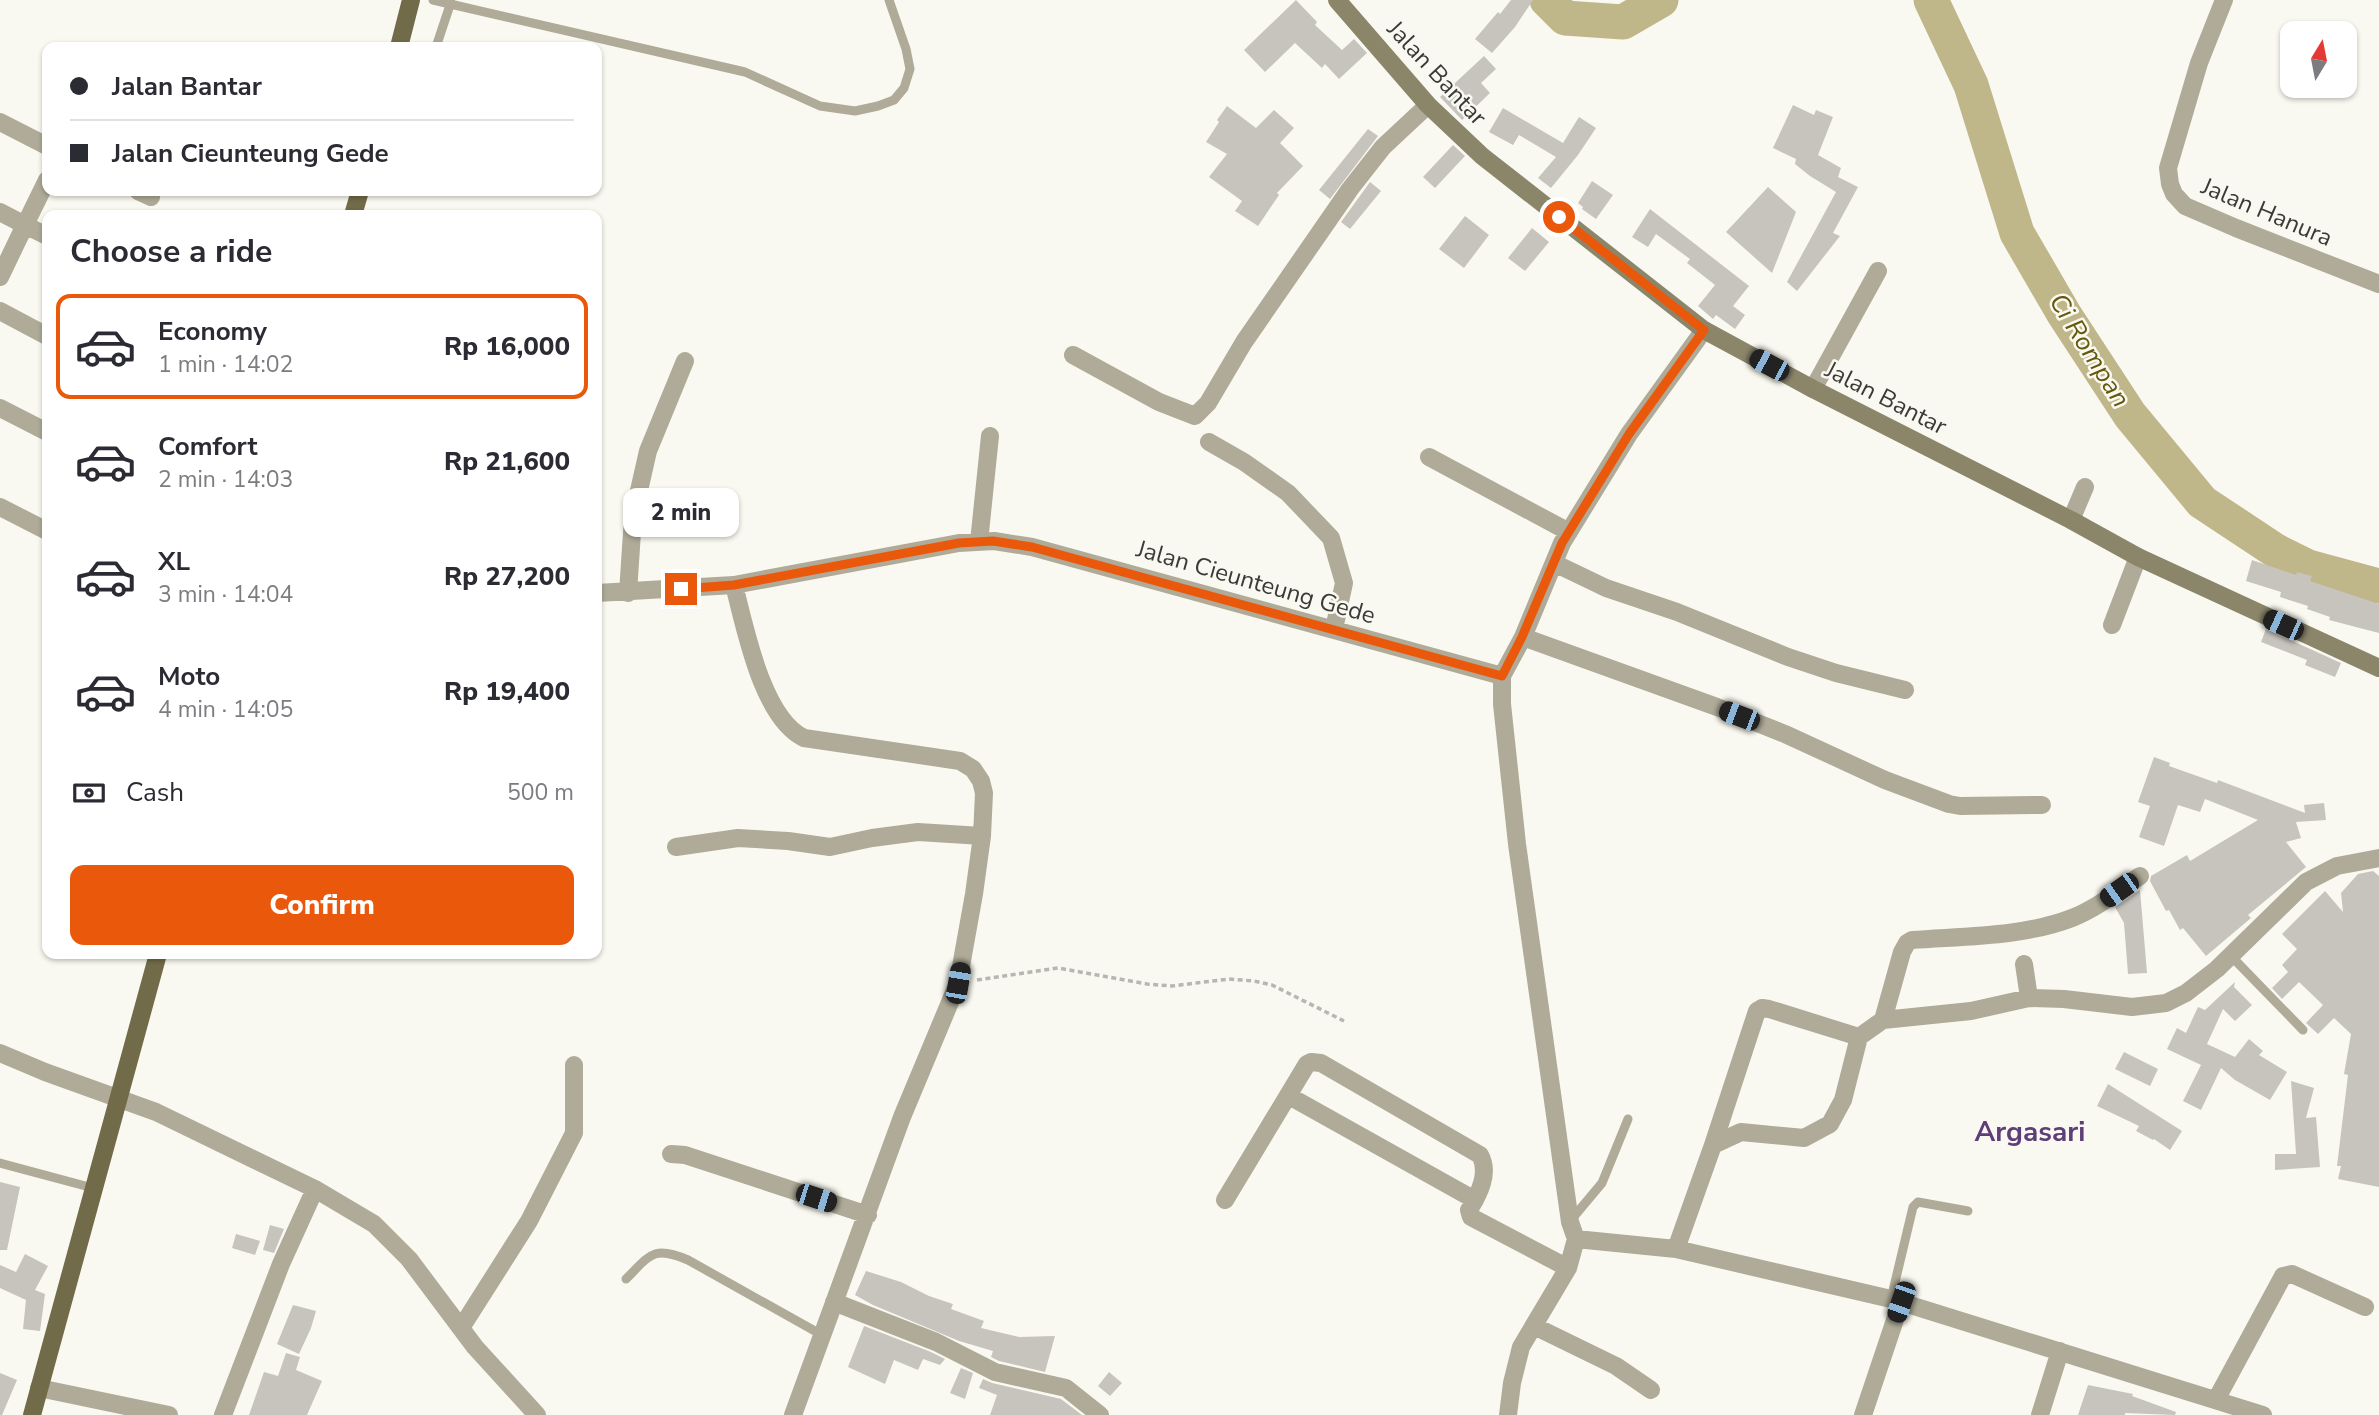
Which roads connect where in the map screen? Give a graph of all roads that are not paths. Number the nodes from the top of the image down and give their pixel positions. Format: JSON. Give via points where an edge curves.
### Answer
{"nodes":[{"id":1,"x":411,"y":0,"type":"edge"},
{"id":2,"x":433,"y":0,"type":"edge"},
{"id":3,"x":889,"y":0,"type":"edge"},
{"id":4,"x":1337,"y":0,"type":"edge"},
{"id":5,"x":2224,"y":0,"type":"edge"},
{"id":6,"x":450,"y":3,"type":"edge"},
{"id":7,"x":400,"y":42,"type":"edge"},
{"id":8,"x":438,"y":42,"type":"edge"},
{"id":9,"x":1428,"y":105,"type":"junction"},
{"id":10,"x":0,"y":122,"type":"edge"},
{"id":11,"x":42,"y":143,"type":"edge"},
{"id":12,"x":42,"y":190,"type":"edge"},
{"id":13,"x":0,"y":212,"type":"edge"},
{"id":14,"x":25,"y":225,"type":"junction"},
{"id":15,"x":42,"y":234,"type":"edge"},
{"id":16,"x":1878,"y":271,"type":"dead end"},
{"id":17,"x":0,"y":277,"type":"edge"},
{"id":18,"x":2379,"y":284,"type":"edge"},
{"id":19,"x":0,"y":311,"type":"edge"},
{"id":20,"x":1704,"y":330,"type":"junction"},
{"id":21,"x":42,"y":333,"type":"edge"},
{"id":22,"x":1073,"y":355,"type":"dead end"},
{"id":23,"x":685,"y":361,"type":"dead end"},
{"id":24,"x":1813,"y":389,"type":"junction"},
{"id":25,"x":0,"y":408,"type":"edge"},
{"id":26,"x":42,"y":429,"type":"edge"},
{"id":27,"x":990,"y":436,"type":"dead end"},
{"id":28,"x":1209,"y":442,"type":"dead end"},
{"id":29,"x":1429,"y":457,"type":"dead end"},
{"id":30,"x":2085,"y":487,"type":"dead end"},
{"id":31,"x":0,"y":508,"type":"edge"},
{"id":32,"x":2071,"y":520,"type":"junction"},
{"id":33,"x":42,"y":529,"type":"edge"},
{"id":34,"x":1569,"y":532,"type":"junction"},
{"id":35,"x":979,"y":542,"type":"junction"},
{"id":36,"x":2138,"y":557,"type":"junction"},
{"id":37,"x":1554,"y":563,"type":"junction"},
{"id":38,"x":734,"y":585,"type":"junction"},
{"id":39,"x":602,"y":593,"type":"edge"},
{"id":40,"x":628,"y":593,"type":"junction"},
{"id":41,"x":2112,"y":625,"type":"dead end"},
{"id":42,"x":1334,"y":629,"type":"junction"},
{"id":43,"x":1522,"y":637,"type":"junction"},
{"id":44,"x":2379,"y":668,"type":"edge"},
{"id":45,"x":1502,"y":676,"type":"junction"},
{"id":46,"x":1905,"y":691,"type":"dead end"},
{"id":47,"x":2042,"y":805,"type":"dead end"},
{"id":48,"x":982,"y":836,"type":"junction"},
{"id":49,"x":676,"y":848,"type":"dead end"},
{"id":50,"x":2379,"y":858,"type":"edge"},
{"id":51,"x":2140,"y":876,"type":"dead end"},
{"id":52,"x":2230,"y":955,"type":"junction"},
{"id":53,"x":157,"y":959,"type":"edge"},
{"id":54,"x":2024,"y":964,"type":"dead end"},
{"id":55,"x":2029,"y":998,"type":"junction"},
{"id":56,"x":1883,"y":1020,"type":"junction"},
{"id":57,"x":2303,"y":1030,"type":"dead end"},
{"id":58,"x":1859,"y":1037,"type":"junction"},
{"id":59,"x":0,"y":1053,"type":"edge"},
{"id":60,"x":574,"y":1065,"type":"dead end"},
{"id":61,"x":1289,"y":1096,"type":"junction"},
{"id":62,"x":119,"y":1098,"type":"junction"},
{"id":63,"x":1628,"y":1119,"type":"dead end"},
{"id":64,"x":1713,"y":1145,"type":"junction"},
{"id":65,"x":671,"y":1153,"type":"dead end"},
{"id":66,"x":0,"y":1163,"type":"edge"},
{"id":67,"x":93,"y":1188,"type":"junction"},
{"id":68,"x":315,"y":1189,"type":"junction"},
{"id":69,"x":1225,"y":1200,"type":"dead end"},
{"id":70,"x":1475,"y":1200,"type":"junction"},
{"id":71,"x":1968,"y":1211,"type":"dead end"},
{"id":72,"x":868,"y":1215,"type":"junction"},
{"id":73,"x":1570,"y":1222,"type":"junction"},
{"id":74,"x":1576,"y":1239,"type":"junction"},
{"id":75,"x":1676,"y":1249,"type":"junction"},
{"id":76,"x":1568,"y":1268,"type":"junction"},
{"id":77,"x":626,"y":1279,"type":"dead end"},
{"id":78,"x":1896,"y":1300,"type":"junction"},
{"id":79,"x":834,"y":1302,"type":"junction"},
{"id":80,"x":2365,"y":1307,"type":"dead end"},
{"id":81,"x":1534,"y":1326,"type":"junction"},
{"id":82,"x":461,"y":1328,"type":"junction"},
{"id":83,"x":822,"y":1335,"type":"junction"},
{"id":84,"x":2060,"y":1351,"type":"junction"},
{"id":85,"x":39,"y":1388,"type":"junction"},
{"id":86,"x":1651,"y":1390,"type":"dead end"},
{"id":87,"x":2216,"y":1400,"type":"junction"},
{"id":88,"x":32,"y":1415,"type":"edge"},
{"id":89,"x":169,"y":1415,"type":"edge"},
{"id":90,"x":223,"y":1415,"type":"edge"},
{"id":91,"x":537,"y":1415,"type":"edge"},
{"id":92,"x":793,"y":1415,"type":"edge"},
{"id":93,"x":1100,"y":1415,"type":"edge"},
{"id":94,"x":1508,"y":1415,"type":"edge"},
{"id":95,"x":1863,"y":1415,"type":"edge"},
{"id":96,"x":2040,"y":1415,"type":"edge"},
{"id":97,"x":2263,"y":1415,"type":"edge"}],
"edges":[{"from":1,"to":7,"type":"main road"},
{"from":2,"to":6,"type":"lane"},
{"from":3,"to":6,"type":"lane","via":[[910,69],[894,100],[855,111],[820,106],[746,72]]},
{"from":4,"to":9,"type":"street","name":"Jalan Bantar"},
{"from":5,"to":18,"type":"street","name":"Jalan Hanura","via":[[2199,63],[2168,167],[2174,194],[2185,206]]},
{"from":6,"to":8,"type":"lane"},
{"from":9,"to":20,"type":"street","name":"Jalan Bantar","via":[[1482,156]]},
{"from":9,"to":22,"type":"street","via":[[1384,147],[1350,189],[1195,416],[1159,402]]},
{"from":10,"to":11,"type":"street"},
{"from":12,"to":14,"type":"street"},
{"from":13,"to":14,"type":"street"},
{"from":14,"to":15,"type":"street"},
{"from":14,"to":17,"type":"street"},
{"from":16,"to":24,"type":"street"},
{"from":19,"to":21,"type":"street"},
{"from":20,"to":24,"type":"street","name":"Jalan Bantar"},
{"from":20,"to":34,"type":"street","via":[[1629,434]]},
{"from":23,"to":40,"type":"street","via":[[645,463],[633,517]]},
{"from":24,"to":32,"type":"street","name":"Jalan Bantar"},
{"from":25,"to":26,"type":"street"},
{"from":27,"to":35,"type":"street"},
{"from":28,"to":42,"type":"street","via":[[1288,493],[1331,538],[1344,583]]},
{"from":29,"to":34,"type":"street"},
{"from":30,"to":32,"type":"street"},
{"from":31,"to":33,"type":"street"},
{"from":32,"to":36,"type":"street","name":"Jalan Bantar"},
{"from":34,"to":37,"type":"street"},
{"from":35,"to":38,"type":"street","name":"Jalan Cieunteung Gede"},
{"from":35,"to":42,"type":"street","name":"Jalan Cieunteung Gede","via":[[1032,547]]},
{"from":36,"to":41,"type":"street"},
{"from":36,"to":44,"type":"street","name":"Jalan Bantar"},
{"from":37,"to":43,"type":"street"},
{"from":37,"to":46,"type":"street","via":[[1606,588],[1788,657]]},
{"from":38,"to":40,"type":"street","name":"Jalan Cieunteung Gede"},
{"from":38,"to":48,"type":"street","via":[[763,685],[794,733],[960,761],[981,781]]},
{"from":39,"to":40,"type":"street","name":"Jalan Cieunteung Gede"},
{"from":42,"to":45,"type":"street","name":"Jalan Cieunteung Gede"},
{"from":43,"to":45,"type":"street"},
{"from":43,"to":47,"type":"street","via":[[1717,707],[1950,804]]},
{"from":45,"to":73,"type":"street","via":[[1517,844]]},
{"from":48,"to":49,"type":"street","via":[[918,832],[830,847],[738,838]]},
{"from":48,"to":72,"type":"street","via":[[958,983],[902,1117]]},
{"from":50,"to":52,"type":"street","via":[[2337,866],[2306,883]]},
{"from":51,"to":56,"type":"street","via":[[2072,918],[2019,930],[1912,940],[1902,952]]},
{"from":52,"to":55,"type":"street","via":[[2186,993],[2166,1003],[2133,1007]]},
{"from":52,"to":57,"type":"lane"},
{"from":53,"to":62,"type":"main road"},
{"from":54,"to":55,"type":"street"},
{"from":55,"to":56,"type":"street","via":[[1971,1011]]},
{"from":56,"to":58,"type":"street"},
{"from":58,"to":64,"type":"street","via":[[1843,1100],[1830,1124],[1804,1138],[1741,1132]]},
{"from":58,"to":64,"type":"street","via":[[1769,1009],[1757,1011]]},
{"from":59,"to":62,"type":"street"},
{"from":60,"to":82,"type":"street","via":[[574,1133],[529,1221]]},
{"from":61,"to":69,"type":"street"},
{"from":61,"to":70,"type":"street"},
{"from":61,"to":70,"type":"street","via":[[1307,1064],[1321,1063],[1480,1155],[1485,1172]]},
{"from":62,"to":67,"type":"main road"},
{"from":62,"to":68,"type":"street"},
{"from":63,"to":73,"type":"lane","via":[[1602,1183]]},
{"from":64,"to":75,"type":"street"},
{"from":65,"to":72,"type":"street"},
{"from":66,"to":67,"type":"lane"},
{"from":67,"to":85,"type":"main road"},
{"from":68,"to":82,"type":"street","via":[[374,1224],[410,1259]]},
{"from":68,"to":90,"type":"street"},
{"from":70,"to":76,"type":"street","via":[[1469,1210],[1471,1217]]},
{"from":71,"to":78,"type":"lane","via":[[1918,1202],[1913,1207]]},
{"from":72,"to":79,"type":"street"},
{"from":73,"to":74,"type":"street"},
{"from":74,"to":75,"type":"street"},
{"from":74,"to":76,"type":"street"},
{"from":75,"to":78,"type":"street"},
{"from":76,"to":81,"type":"street"},
{"from":77,"to":83,"type":"lane","via":[[649,1255],[671,1252]]},
{"from":78,"to":84,"type":"street"},
{"from":78,"to":95,"type":"street"},
{"from":79,"to":83,"type":"street"},
{"from":79,"to":93,"type":"street","via":[[936,1342],[995,1372],[1066,1388]]},
{"from":80,"to":87,"type":"street","via":[[2297,1276],[2283,1276]]},
{"from":81,"to":86,"type":"street","via":[[1616,1366]]},
{"from":81,"to":94,"type":"street","via":[[1521,1347]]},
{"from":82,"to":91,"type":"street"},
{"from":83,"to":92,"type":"street"},
{"from":84,"to":87,"type":"street"},
{"from":84,"to":96,"type":"street"},
{"from":85,"to":88,"type":"main road"},
{"from":85,"to":89,"type":"street"},
{"from":87,"to":97,"type":"street"}]}
